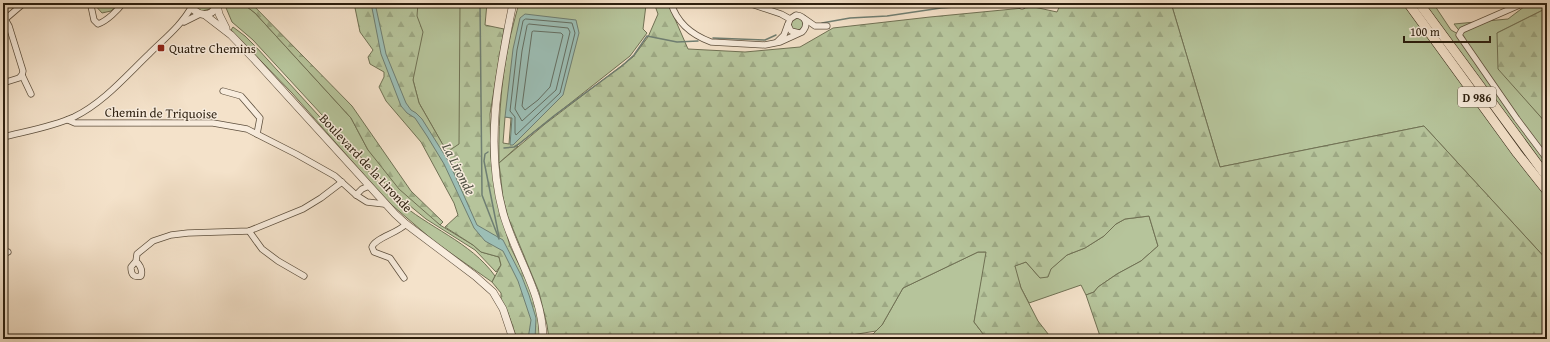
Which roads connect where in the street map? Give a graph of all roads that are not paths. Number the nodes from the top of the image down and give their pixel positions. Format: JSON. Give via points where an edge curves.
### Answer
{"nodes":[{"id":1,"x":24,"y":3,"type":"edge"},
{"id":2,"x":123,"y":3,"type":"edge"},
{"id":3,"x":217,"y":3,"type":"edge"},
{"id":4,"x":513,"y":3,"type":"edge"},
{"id":5,"x":671,"y":3,"type":"edge"},
{"id":6,"x":748,"y":3,"type":"edge"},
{"id":7,"x":1408,"y":3,"type":"edge"},
{"id":8,"x":1419,"y":3,"type":"edge"},
{"id":9,"x":1524,"y":3,"type":"edge"},
{"id":10,"x":192,"y":5,"type":"edge"},
{"id":11,"x":91,"y":6,"type":"dead end"},
{"id":12,"x":203,"y":15,"type":"junction"},
{"id":13,"x":803,"y":18,"type":"junction"},
{"id":14,"x":4,"y":20,"type":"edge"},
{"id":15,"x":789,"y":21,"type":"junction"},
{"id":16,"x":173,"y":31,"type":"junction"},
{"id":17,"x":801,"y":32,"type":"junction"},
{"id":18,"x":231,"y":35,"type":"junction"},
{"id":19,"x":775,"y":43,"type":"junction"},
{"id":20,"x":22,"y":75,"type":"junction"},
{"id":21,"x":3,"y":83,"type":"edge"},
{"id":22,"x":223,"y":91,"type":"dead end"},
{"id":23,"x":31,"y":94,"type":"dead end"},
{"id":24,"x":68,"y":120,"type":"junction"},
{"id":25,"x":257,"y":134,"type":"junction"},
{"id":26,"x":3,"y":137,"type":"edge"},
{"id":27,"x":1547,"y":159,"type":"edge"},
{"id":28,"x":1547,"y":177,"type":"edge"},
{"id":29,"x":342,"y":182,"type":"junction"},
{"id":30,"x":369,"y":186,"type":"junction"},
{"id":31,"x":1547,"y":191,"type":"edge"},
{"id":32,"x":356,"y":195,"type":"junction"},
{"id":33,"x":384,"y":204,"type":"junction"},
{"id":34,"x":406,"y":224,"type":"junction"},
{"id":35,"x":249,"y":231,"type":"junction"},
{"id":36,"x":136,"y":261,"type":"dead end"},
{"id":37,"x":304,"y":276,"type":"dead end"},
{"id":38,"x":404,"y":278,"type":"dead end"},
{"id":39,"x":513,"y":339,"type":"edge"},
{"id":40,"x":543,"y":339,"type":"edge"}],
"edges":[{"from":1,"to":14,"type":"street"},
{"from":2,"to":11,"type":"street","via":[[98,24],[94,20]]},
{"from":3,"to":12,"type":"street","via":[[213,11]]},
{"from":3,"to":18,"type":"street","name":"Boulevard de la Lironde","via":[[220,17]]},
{"from":4,"to":40,"type":"street","via":[[497,91],[494,161],[503,214],[512,242],[538,301]]},
{"from":5,"to":19,"type":"street","via":[[681,23],[705,40],[759,45]]},
{"from":6,"to":15,"type":"street","via":[[781,14]]},
{"from":7,"to":31,"type":"main road","number":"D 986"},
{"from":8,"to":28,"type":"main road","number":"D 986"},
{"from":9,"to":27,"type":"street","via":[[1462,30],[1459,35]]},
{"from":10,"to":12,"type":"street","name":"Boulevard de la Lironde","via":[[196,12]]},
{"from":10,"to":16,"type":"street"},
{"from":12,"to":16,"type":"street","via":[[190,18]]},
{"from":12,"to":18,"type":"street","name":"Boulevard de la Lironde"},
{"from":13,"to":15,"type":"street","via":[[796,15]]},
{"from":13,"to":17,"type":"street","via":[[806,24]]},
{"from":13,"to":17,"type":"street","via":[[813,25],[827,26]]},
{"from":14,"to":20,"type":"street","via":[[9,26]]},
{"from":15,"to":17,"type":"street","via":[[791,31]]},
{"from":15,"to":19,"type":"street","via":[[784,35]]},
{"from":16,"to":24,"type":"street","via":[[101,99]]},
{"from":17,"to":19,"type":"street"},
{"from":18,"to":30,"type":"street","name":"Boulevard de la Lironde"},
{"from":20,"to":21,"type":"street"},
{"from":20,"to":23,"type":"street"},
{"from":22,"to":25,"type":"street","via":[[241,96],[260,118]]},
{"from":24,"to":25,"type":"street","name":"Chemin de Triquoise","via":[[75,123],[212,123],[247,129]]},
{"from":24,"to":26,"type":"street"},
{"from":25,"to":29,"type":"street","name":"Chemin de Triquoise"},
{"from":29,"to":32,"type":"street","name":"Chemin de Triquoise"},
{"from":29,"to":35,"type":"street","via":[[303,209]]},
{"from":30,"to":32,"type":"street"},
{"from":30,"to":33,"type":"street","name":"Boulevard de la Lironde"},
{"from":32,"to":33,"type":"street","name":"Chemin de Triquoise","via":[[368,202]]},
{"from":33,"to":34,"type":"street","name":"Boulevard de la Lironde"},
{"from":34,"to":38,"type":"street","via":[[376,241],[372,247],[374,252],[390,258]]},
{"from":34,"to":39,"type":"street","name":"Boulevard de la Lironde","via":[[493,292],[503,308]]},
{"from":35,"to":36,"type":"street","via":[[171,235],[153,241],[138,254]]},
{"from":35,"to":37,"type":"street","via":[[262,249]]}]}
